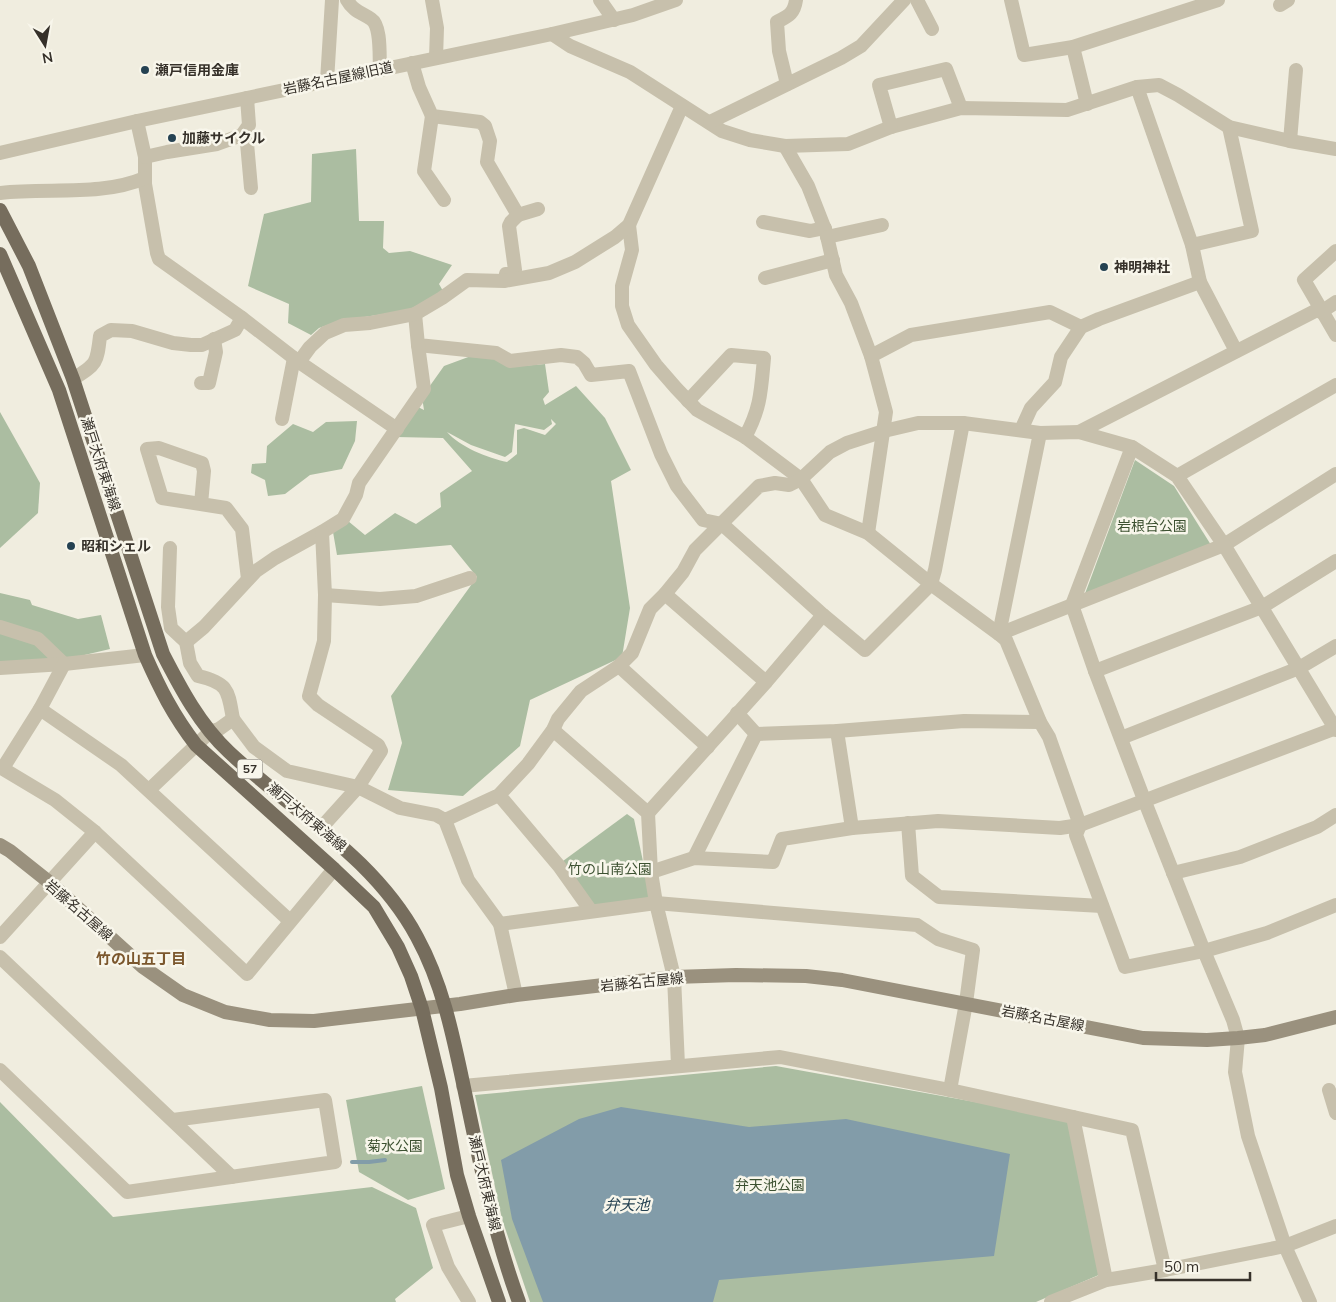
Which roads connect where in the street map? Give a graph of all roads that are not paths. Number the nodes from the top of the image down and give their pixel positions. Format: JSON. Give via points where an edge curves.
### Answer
{"nodes":[{"id":1,"x":332,"y":0,"type":"edge"},
{"id":2,"x":347,"y":0,"type":"edge"},
{"id":3,"x":432,"y":0,"type":"edge"},
{"id":4,"x":600,"y":0,"type":"edge"},
{"id":5,"x":676,"y":0,"type":"edge"},
{"id":6,"x":796,"y":0,"type":"edge"},
{"id":7,"x":904,"y":0,"type":"edge"},
{"id":8,"x":917,"y":0,"type":"edge"},
{"id":9,"x":1011,"y":0,"type":"edge"},
{"id":10,"x":1218,"y":0,"type":"edge"},
{"id":11,"x":614,"y":20,"type":"junction"},
{"id":12,"x":932,"y":29,"type":"dead end"},
{"id":13,"x":552,"y":34,"type":"junction"},
{"id":14,"x":1073,"y":47,"type":"junction"},
{"id":15,"x":436,"y":58,"type":"junction"},
{"id":16,"x":412,"y":63,"type":"junction"},
{"id":17,"x":380,"y":70,"type":"junction"},
{"id":18,"x":1296,"y":70,"type":"dead end"},
{"id":19,"x":327,"y":81,"type":"junction"},
{"id":20,"x":787,"y":84,"type":"junction"},
{"id":21,"x":1136,"y":87,"type":"junction"},
{"id":22,"x":247,"y":98,"type":"junction"},
{"id":23,"x":1087,"y":104,"type":"junction"},
{"id":24,"x":682,"y":106,"type":"junction"},
{"id":25,"x":961,"y":108,"type":"junction"},
{"id":26,"x":432,"y":116,"type":"junction"},
{"id":27,"x":137,"y":121,"type":"junction"},
{"id":28,"x":710,"y":122,"type":"junction"},
{"id":29,"x":891,"y":127,"type":"junction"},
{"id":30,"x":1229,"y":128,"type":"junction"},
{"id":31,"x":246,"y":132,"type":"junction"},
{"id":32,"x":1290,"y":141,"type":"junction"},
{"id":33,"x":785,"y":146,"type":"junction"},
{"id":34,"x":1336,"y":148,"type":"edge"},
{"id":35,"x":0,"y":153,"type":"edge"},
{"id":36,"x":145,"y":157,"type":"junction"},
{"id":37,"x":145,"y":178,"type":"junction"},
{"id":38,"x":251,"y":188,"type":"dead end"},
{"id":39,"x":0,"y":193,"type":"edge"},
{"id":40,"x":444,"y":200,"type":"dead end"},
{"id":41,"x":538,"y":209,"type":"dead end"},
{"id":42,"x":0,"y":210,"type":"edge"},
{"id":43,"x":518,"y":215,"type":"junction"},
{"id":44,"x":763,"y":222,"type":"dead end"},
{"id":45,"x":629,"y":225,"type":"junction"},
{"id":46,"x":882,"y":226,"type":"dead end"},
{"id":47,"x":826,"y":232,"type":"junction"},
{"id":48,"x":1192,"y":245,"type":"junction"},
{"id":49,"x":1336,"y":251,"type":"edge"},
{"id":50,"x":0,"y":254,"type":"edge"},
{"id":51,"x":833,"y":260,"type":"junction"},
{"id":52,"x":765,"y":278,"type":"dead end"},
{"id":53,"x":504,"y":281,"type":"junction"},
{"id":54,"x":1200,"y":282,"type":"junction"},
{"id":55,"x":1336,"y":302,"type":"edge"},
{"id":56,"x":1320,"y":311,"type":"junction"},
{"id":57,"x":415,"y":314,"type":"junction"},
{"id":58,"x":242,"y":318,"type":"junction"},
{"id":59,"x":1081,"y":327,"type":"junction"},
{"id":60,"x":1336,"y":335,"type":"edge"},
{"id":61,"x":214,"y":339,"type":"junction"},
{"id":62,"x":418,"y":345,"type":"junction"},
{"id":63,"x":1236,"y":351,"type":"junction"},
{"id":64,"x":871,"y":356,"type":"junction"},
{"id":65,"x":297,"y":360,"type":"junction"},
{"id":66,"x":73,"y":379,"type":"junction"},
{"id":67,"x":201,"y":383,"type":"dead end"},
{"id":68,"x":1336,"y":385,"type":"edge"},
{"id":69,"x":688,"y":401,"type":"junction"},
{"id":70,"x":282,"y":419,"type":"dead end"},
{"id":71,"x":963,"y":423,"type":"junction"},
{"id":72,"x":397,"y":428,"type":"junction"},
{"id":73,"x":1021,"y":430,"type":"junction"},
{"id":74,"x":884,"y":431,"type":"junction"},
{"id":75,"x":1040,"y":432,"type":"junction"},
{"id":76,"x":1079,"y":432,"type":"junction"},
{"id":77,"x":744,"y":437,"type":"junction"},
{"id":78,"x":1132,"y":447,"type":"junction"},
{"id":79,"x":1336,"y":474,"type":"edge"},
{"id":80,"x":1177,"y":476,"type":"junction"},
{"id":81,"x":801,"y":479,"type":"junction"},
{"id":82,"x":201,"y":504,"type":"junction"},
{"id":83,"x":722,"y":524,"type":"junction"},
{"id":84,"x":322,"y":532,"type":"junction"},
{"id":85,"x":868,"y":533,"type":"junction"},
{"id":86,"x":1224,"y":545,"type":"junction"},
{"id":87,"x":170,"y":548,"type":"dead end"},
{"id":88,"x":1336,"y":561,"type":"edge"},
{"id":89,"x":248,"y":578,"type":"junction"},
{"id":90,"x":470,"y":578,"type":"dead end"},
{"id":91,"x":931,"y":584,"type":"junction"},
{"id":92,"x":666,"y":594,"type":"junction"},
{"id":93,"x":325,"y":595,"type":"junction"},
{"id":94,"x":1072,"y":605,"type":"junction"},
{"id":95,"x":1262,"y":607,"type":"junction"},
{"id":96,"x":823,"y":615,"type":"junction"},
{"id":97,"x":0,"y":627,"type":"edge"},
{"id":98,"x":999,"y":634,"type":"junction"},
{"id":99,"x":186,"y":642,"type":"junction"},
{"id":100,"x":1336,"y":646,"type":"edge"},
{"id":101,"x":145,"y":655,"type":"junction"},
{"id":102,"x":64,"y":664,"type":"junction"},
{"id":103,"x":619,"y":666,"type":"junction"},
{"id":104,"x":0,"y":668,"type":"edge"},
{"id":105,"x":1299,"y":668,"type":"junction"},
{"id":106,"x":1095,"y":671,"type":"junction"},
{"id":107,"x":766,"y":682,"type":"junction"},
{"id":108,"x":40,"y":709,"type":"junction"},
{"id":109,"x":737,"y":713,"type":"junction"},
{"id":110,"x":233,"y":719,"type":"junction"},
{"id":111,"x":1040,"y":722,"type":"junction"},
{"id":112,"x":1336,"y":729,"type":"edge"},
{"id":113,"x":553,"y":730,"type":"junction"},
{"id":114,"x":837,"y":731,"type":"junction"},
{"id":115,"x":210,"y":732,"type":"junction"},
{"id":116,"x":756,"y":734,"type":"junction"},
{"id":117,"x":1121,"y":738,"type":"junction"},
{"id":118,"x":196,"y":745,"type":"junction"},
{"id":119,"x":708,"y":747,"type":"junction"},
{"id":120,"x":1,"y":767,"type":"edge"},
{"id":121,"x":358,"y":787,"type":"junction"},
{"id":122,"x":149,"y":790,"type":"junction"},
{"id":123,"x":499,"y":795,"type":"junction"},
{"id":124,"x":1145,"y":802,"type":"junction"},
{"id":125,"x":648,"y":813,"type":"junction"},
{"id":126,"x":1336,"y":816,"type":"edge"},
{"id":127,"x":445,"y":820,"type":"junction"},
{"id":128,"x":908,"y":823,"type":"junction"},
{"id":129,"x":1080,"y":825,"type":"junction"},
{"id":130,"x":321,"y":828,"type":"junction"},
{"id":131,"x":852,"y":828,"type":"junction"},
{"id":132,"x":95,"y":832,"type":"junction"},
{"id":133,"x":0,"y":845,"type":"edge"},
{"id":134,"x":694,"y":858,"type":"junction"},
{"id":135,"x":334,"y":869,"type":"junction"},
{"id":136,"x":651,"y":872,"type":"junction"},
{"id":137,"x":1173,"y":873,"type":"junction"},
{"id":138,"x":49,"y":882,"type":"junction"},
{"id":139,"x":656,"y":903,"type":"junction"},
{"id":140,"x":1336,"y":905,"type":"edge"},
{"id":141,"x":1102,"y":906,"type":"junction"},
{"id":142,"x":591,"y":911,"type":"junction"},
{"id":143,"x":290,"y":921,"type":"junction"},
{"id":144,"x":500,"y":924,"type":"junction"},
{"id":145,"x":0,"y":937,"type":"edge"},
{"id":146,"x":1204,"y":951,"type":"junction"},
{"id":147,"x":0,"y":957,"type":"edge"},
{"id":148,"x":674,"y":977,"type":"junction"},
{"id":149,"x":516,"y":995,"type":"junction"},
{"id":150,"x":966,"y":1002,"type":"junction"},
{"id":151,"x":445,"y":1006,"type":"junction"},
{"id":152,"x":422,"y":1009,"type":"junction"},
{"id":153,"x":1336,"y":1017,"type":"edge"},
{"id":154,"x":1238,"y":1038,"type":"junction"},
{"id":155,"x":678,"y":1065,"type":"junction"},
{"id":156,"x":0,"y":1070,"type":"edge"},
{"id":157,"x":463,"y":1086,"type":"junction"},
{"id":158,"x":950,"y":1090,"type":"junction"},
{"id":159,"x":1336,"y":1092,"type":"edge"},
{"id":160,"x":1336,"y":1113,"type":"edge"},
{"id":161,"x":1073,"y":1117,"type":"junction"},
{"id":162,"x":173,"y":1120,"type":"junction"},
{"id":163,"x":232,"y":1177,"type":"junction"},
{"id":164,"x":469,"y":1216,"type":"junction"},
{"id":165,"x":1336,"y":1226,"type":"edge"},
{"id":166,"x":1285,"y":1246,"type":"junction"},
{"id":167,"x":1164,"y":1270,"type":"junction"},
{"id":168,"x":1106,"y":1280,"type":"junction"},
{"id":169,"x":469,"y":1302,"type":"edge"},
{"id":170,"x":499,"y":1302,"type":"edge"},
{"id":171,"x":519,"y":1302,"type":"edge"},
{"id":172,"x":1051,"y":1302,"type":"edge"},
{"id":173,"x":1310,"y":1302,"type":"edge"}],
"edges":[{"from":1,"to":19,"type":"street"},
{"from":2,"to":17,"type":"street","via":[[354,10],[376,24]]},
{"from":3,"to":15,"type":"street","via":[[438,28]]},
{"from":4,"to":11,"type":"street"},
{"from":5,"to":11,"type":"street","name":"岩藤名古屋線旧道"},
{"from":6,"to":20,"type":"street","via":[[791,15],[777,22]]},
{"from":7,"to":20,"type":"street","via":[[861,46]]},
{"from":8,"to":12,"type":"street"},
{"from":9,"to":14,"type":"street","via":[[1024,55]]},
{"from":10,"to":14,"type":"street"},
{"from":11,"to":13,"type":"street","name":"岩藤名古屋線旧道"},
{"from":13,"to":15,"type":"street","name":"岩藤名古屋線旧道"},
{"from":13,"to":24,"type":"street","via":[[570,46],[630,72]]},
{"from":14,"to":23,"type":"street"},
{"from":15,"to":16,"type":"street","name":"岩藤名古屋線旧道"},
{"from":16,"to":17,"type":"street","name":"岩藤名古屋線旧道"},
{"from":16,"to":26,"type":"street"},
{"from":17,"to":19,"type":"street","name":"岩藤名古屋線旧道"},
{"from":18,"to":32,"type":"street"},
{"from":19,"to":22,"type":"street","name":"岩藤名古屋線旧道"},
{"from":20,"to":28,"type":"street"},
{"from":21,"to":23,"type":"street"},
{"from":21,"to":30,"type":"street","via":[[1159,85]]},
{"from":21,"to":48,"type":"street"},
{"from":22,"to":27,"type":"street","name":"岩藤名古屋線旧道"},
{"from":22,"to":31,"type":"street","via":[[249,125]]},
{"from":23,"to":25,"type":"street","via":[[1067,110]]},
{"from":24,"to":28,"type":"street"},
{"from":24,"to":45,"type":"street"},
{"from":25,"to":29,"type":"street"},
{"from":25,"to":29,"type":"street","via":[[946,70],[879,85]]},
{"from":26,"to":40,"type":"street","via":[[424,171]]},
{"from":26,"to":43,"type":"street","via":[[480,122],[485,126],[490,141],[487,162]]},
{"from":27,"to":35,"type":"street","name":"岩藤名古屋線旧道"},
{"from":27,"to":36,"type":"street"},
{"from":28,"to":33,"type":"street","via":[[722,131],[750,140]]},
{"from":29,"to":33,"type":"street","via":[[848,144]]},
{"from":30,"to":32,"type":"street"},
{"from":30,"to":48,"type":"street","via":[[1252,231]]},
{"from":31,"to":36,"type":"street","via":[[217,144]]},
{"from":31,"to":38,"type":"street"},
{"from":32,"to":34,"type":"street"},
{"from":33,"to":47,"type":"street","via":[[808,186]]},
{"from":36,"to":37,"type":"street"},
{"from":37,"to":39,"type":"street","via":[[120,187]]},
{"from":37,"to":58,"type":"street","via":[[159,259]]},
{"from":41,"to":43,"type":"street"},
{"from":42,"to":66,"type":"main road","name":"瀬戸大府東海線","number":"57","via":[[29,266]]},
{"from":43,"to":53,"type":"street","via":[[509,226],[515,270],[506,274]]},
{"from":44,"to":47,"type":"street"},
{"from":45,"to":53,"type":"street","via":[[575,262],[549,273]]},
{"from":45,"to":69,"type":"street","via":[[632,250],[622,286],[622,306],[628,325],[656,365]]},
{"from":46,"to":47,"type":"street"},
{"from":47,"to":51,"type":"street"},
{"from":48,"to":54,"type":"street"},
{"from":49,"to":56,"type":"street","via":[[1304,280]]},
{"from":50,"to":101,"type":"main road","name":"瀬戸大府東海線","number":"57","via":[[59,390]]},
{"from":51,"to":52,"type":"street"},
{"from":51,"to":64,"type":"street","via":[[836,275],[852,303]]},
{"from":53,"to":57,"type":"street","via":[[467,280]]},
{"from":54,"to":59,"type":"street"},
{"from":54,"to":63,"type":"street"},
{"from":55,"to":56,"type":"street"},
{"from":56,"to":60,"type":"street"},
{"from":56,"to":63,"type":"street"},
{"from":57,"to":62,"type":"street"},
{"from":57,"to":65,"type":"street","via":[[344,325],[325,333]]},
{"from":58,"to":61,"type":"street","via":[[234,330]]},
{"from":58,"to":65,"type":"street"},
{"from":59,"to":64,"type":"street","via":[[1050,312],[911,335]]},
{"from":59,"to":73,"type":"street","via":[[1061,357],[1055,382],[1031,408]]},
{"from":61,"to":66,"type":"street","via":[[202,345],[192,345],[132,331],[111,330],[100,336],[97,359]]},
{"from":61,"to":67,"type":"street","via":[[216,352],[209,384]]},
{"from":62,"to":72,"type":"street","via":[[424,389]]},
{"from":62,"to":83,"type":"street","via":[[496,353],[510,361],[561,355],[577,357],[592,375],[629,371],[677,486],[704,520]]},
{"from":63,"to":76,"type":"street"},
{"from":64,"to":74,"type":"street","via":[[886,412]]},
{"from":65,"to":70,"type":"street"},
{"from":65,"to":72,"type":"street"},
{"from":66,"to":115,"type":"main road","name":"瀬戸大府東海線","number":"57","via":[[163,654]]},
{"from":68,"to":80,"type":"street"},
{"from":69,"to":77,"type":"street"},
{"from":69,"to":77,"type":"street","via":[[731,355],[764,358],[759,407]]},
{"from":71,"to":73,"type":"street"},
{"from":71,"to":74,"type":"street","via":[[918,423]]},
{"from":71,"to":91,"type":"street"},
{"from":72,"to":84,"type":"street","via":[[358,483],[356,495],[343,519]]},
{"from":73,"to":75,"type":"street"},
{"from":74,"to":81,"type":"street","via":[[830,452]]},
{"from":74,"to":85,"type":"street"},
{"from":75,"to":76,"type":"street"},
{"from":75,"to":98,"type":"street"},
{"from":76,"to":78,"type":"street"},
{"from":77,"to":81,"type":"street"},
{"from":78,"to":80,"type":"street"},
{"from":78,"to":94,"type":"street"},
{"from":79,"to":86,"type":"street"},
{"from":80,"to":86,"type":"street"},
{"from":81,"to":83,"type":"street","via":[[789,485],[759,486]]},
{"from":81,"to":85,"type":"street","via":[[825,515]]},
{"from":82,"to":82,"type":"street","via":[[162,498],[147,448],[159,448],[202,463]]},
{"from":82,"to":89,"type":"street","via":[[226,508],[242,529]]},
{"from":83,"to":92,"type":"street","via":[[695,550]]},
{"from":83,"to":96,"type":"street"},
{"from":84,"to":89,"type":"street","via":[[274,558]]},
{"from":84,"to":93,"type":"street"},
{"from":85,"to":91,"type":"street"},
{"from":86,"to":94,"type":"street"},
{"from":86,"to":95,"type":"street"},
{"from":87,"to":99,"type":"street","via":[[168,607],[171,628]]},
{"from":88,"to":95,"type":"street"},
{"from":89,"to":99,"type":"street"},
{"from":90,"to":93,"type":"street","via":[[416,596],[380,599]]},
{"from":91,"to":96,"type":"street","via":[[865,650]]},
{"from":91,"to":98,"type":"street"},
{"from":92,"to":103,"type":"street","via":[[650,609],[632,653]]},
{"from":92,"to":107,"type":"street"},
{"from":93,"to":121,"type":"street","via":[[324,641],[309,696],[378,745],[381,751]]},
{"from":94,"to":98,"type":"street"},
{"from":94,"to":106,"type":"street"},
{"from":95,"to":105,"type":"street"},
{"from":95,"to":106,"type":"street"},
{"from":96,"to":107,"type":"street"},
{"from":97,"to":102,"type":"street","via":[[38,639]]},
{"from":98,"to":111,"type":"street","via":[[1006,640]]},
{"from":99,"to":110,"type":"street","via":[[190,663],[198,676],[220,684],[229,693]]},
{"from":100,"to":105,"type":"street"},
{"from":101,"to":102,"type":"street"},
{"from":101,"to":118,"type":"main road","name":"瀬戸大府東海線","number":"57","via":[[160,691]]},
{"from":102,"to":104,"type":"street"},
{"from":102,"to":108,"type":"street"},
{"from":103,"to":113,"type":"street","via":[[581,691]]},
{"from":103,"to":119,"type":"street"},
{"from":105,"to":112,"type":"street"},
{"from":105,"to":117,"type":"street"},
{"from":106,"to":117,"type":"street"},
{"from":107,"to":109,"type":"street"},
{"from":108,"to":120,"type":"street"},
{"from":108,"to":122,"type":"street","via":[[121,764]]},
{"from":109,"to":116,"type":"street"},
{"from":109,"to":119,"type":"street"},
{"from":110,"to":115,"type":"street"},
{"from":110,"to":121,"type":"street","via":[[254,747],[288,771]]},
{"from":111,"to":114,"type":"street","via":[[964,721]]},
{"from":111,"to":129,"type":"street","via":[[1049,736]]},
{"from":112,"to":124,"type":"street"},
{"from":113,"to":123,"type":"street"},
{"from":113,"to":125,"type":"street"},
{"from":114,"to":116,"type":"street"},
{"from":114,"to":131,"type":"street"},
{"from":115,"to":118,"type":"street"},
{"from":115,"to":130,"type":"main road","name":"瀬戸大府東海線","number":"57","via":[[229,752]]},
{"from":116,"to":134,"type":"street"},
{"from":117,"to":124,"type":"street"},
{"from":118,"to":122,"type":"street"},
{"from":118,"to":135,"type":"main road","name":"瀬戸大府東海線","number":"57"},
{"from":119,"to":125,"type":"street"},
{"from":120,"to":132,"type":"street","via":[[55,800]]},
{"from":121,"to":127,"type":"street","via":[[400,808],[436,815]]},
{"from":121,"to":130,"type":"street"},
{"from":122,"to":143,"type":"street"},
{"from":123,"to":127,"type":"street"},
{"from":123,"to":142,"type":"street","via":[[559,866]]},
{"from":124,"to":129,"type":"street"},
{"from":124,"to":137,"type":"street"},
{"from":125,"to":136,"type":"street"},
{"from":126,"to":137,"type":"street","via":[[1317,827],[1240,857]]},
{"from":127,"to":144,"type":"street","via":[[468,880]]},
{"from":128,"to":129,"type":"street","via":[[938,821],[1060,828]]},
{"from":128,"to":131,"type":"street"},
{"from":128,"to":141,"type":"street","via":[[912,876],[939,897]]},
{"from":129,"to":141,"type":"street","via":[[1076,835]]},
{"from":130,"to":151,"type":"main road","name":"瀬戸大府東海線","number":"57","via":[[387,892],[417,937]]},
{"from":131,"to":134,"type":"street","via":[[782,839],[773,862]]},
{"from":132,"to":138,"type":"street"},
{"from":132,"to":143,"type":"street","via":[[247,974]]},
{"from":133,"to":138,"type":"main road","name":"岩藤名古屋線"},
{"from":134,"to":136,"type":"street"},
{"from":135,"to":143,"type":"street"},
{"from":135,"to":152,"type":"main road","name":"瀬戸大府東海線","number":"57","via":[[374,907],[412,976]]},
{"from":136,"to":139,"type":"street"},
{"from":137,"to":146,"type":"street"},
{"from":138,"to":145,"type":"street"},
{"from":138,"to":152,"type":"main road","name":"岩藤名古屋線","via":[[143,966],[183,995],[225,1012],[270,1020],[314,1020]]},
{"from":139,"to":142,"type":"street"},
{"from":139,"to":148,"type":"street"},
{"from":139,"to":150,"type":"street","via":[[917,925],[938,938],[973,950]]},
{"from":140,"to":146,"type":"street","via":[[1267,933]]},
{"from":141,"to":146,"type":"street","via":[[1125,967]]},
{"from":142,"to":144,"type":"street"},
{"from":144,"to":149,"type":"street"},
{"from":146,"to":154,"type":"street"},
{"from":147,"to":162,"type":"street"},
{"from":148,"to":149,"type":"main road","name":"岩藤名古屋線"},
{"from":148,"to":150,"type":"main road","name":"岩藤名古屋線","via":[[815,977]]},
{"from":148,"to":155,"type":"street"},
{"from":149,"to":151,"type":"main road","name":"岩藤名古屋線"},
{"from":150,"to":154,"type":"main road","name":"岩藤名古屋線","via":[[1143,1038]]},
{"from":150,"to":158,"type":"street"},
{"from":151,"to":152,"type":"main road","name":"岩藤名古屋線"},
{"from":151,"to":157,"type":"main road","name":"瀬戸大府東海線","number":"57"},
{"from":152,"to":164,"type":"main road","name":"瀬戸大府東海線","number":"57","via":[[457,1175]]},
{"from":153,"to":154,"type":"main road","name":"岩藤名古屋線","via":[[1265,1035]]},
{"from":154,"to":166,"type":"street","via":[[1236,1072],[1248,1136]]},
{"from":155,"to":157,"type":"street"},
{"from":155,"to":158,"type":"street","via":[[780,1056]]},
{"from":156,"to":163,"type":"street","via":[[127,1192]]},
{"from":157,"to":171,"type":"main road","name":"瀬戸大府東海線","number":"57","via":[[505,1265]]},
{"from":158,"to":161,"type":"street"},
{"from":159,"to":160,"type":"street","via":[[1329,1090]]},
{"from":161,"to":167,"type":"street","via":[[1132,1130]]},
{"from":161,"to":168,"type":"street"},
{"from":162,"to":163,"type":"street"},
{"from":162,"to":163,"type":"street","via":[[325,1100],[335,1162]]},
{"from":164,"to":169,"type":"street","via":[[433,1225],[448,1267]]},
{"from":164,"to":170,"type":"main road","name":"瀬戸大府東海線","number":"57"},
{"from":165,"to":166,"type":"street"},
{"from":166,"to":167,"type":"street"},
{"from":166,"to":173,"type":"street"},
{"from":167,"to":168,"type":"street"},
{"from":168,"to":172,"type":"street"}]}
